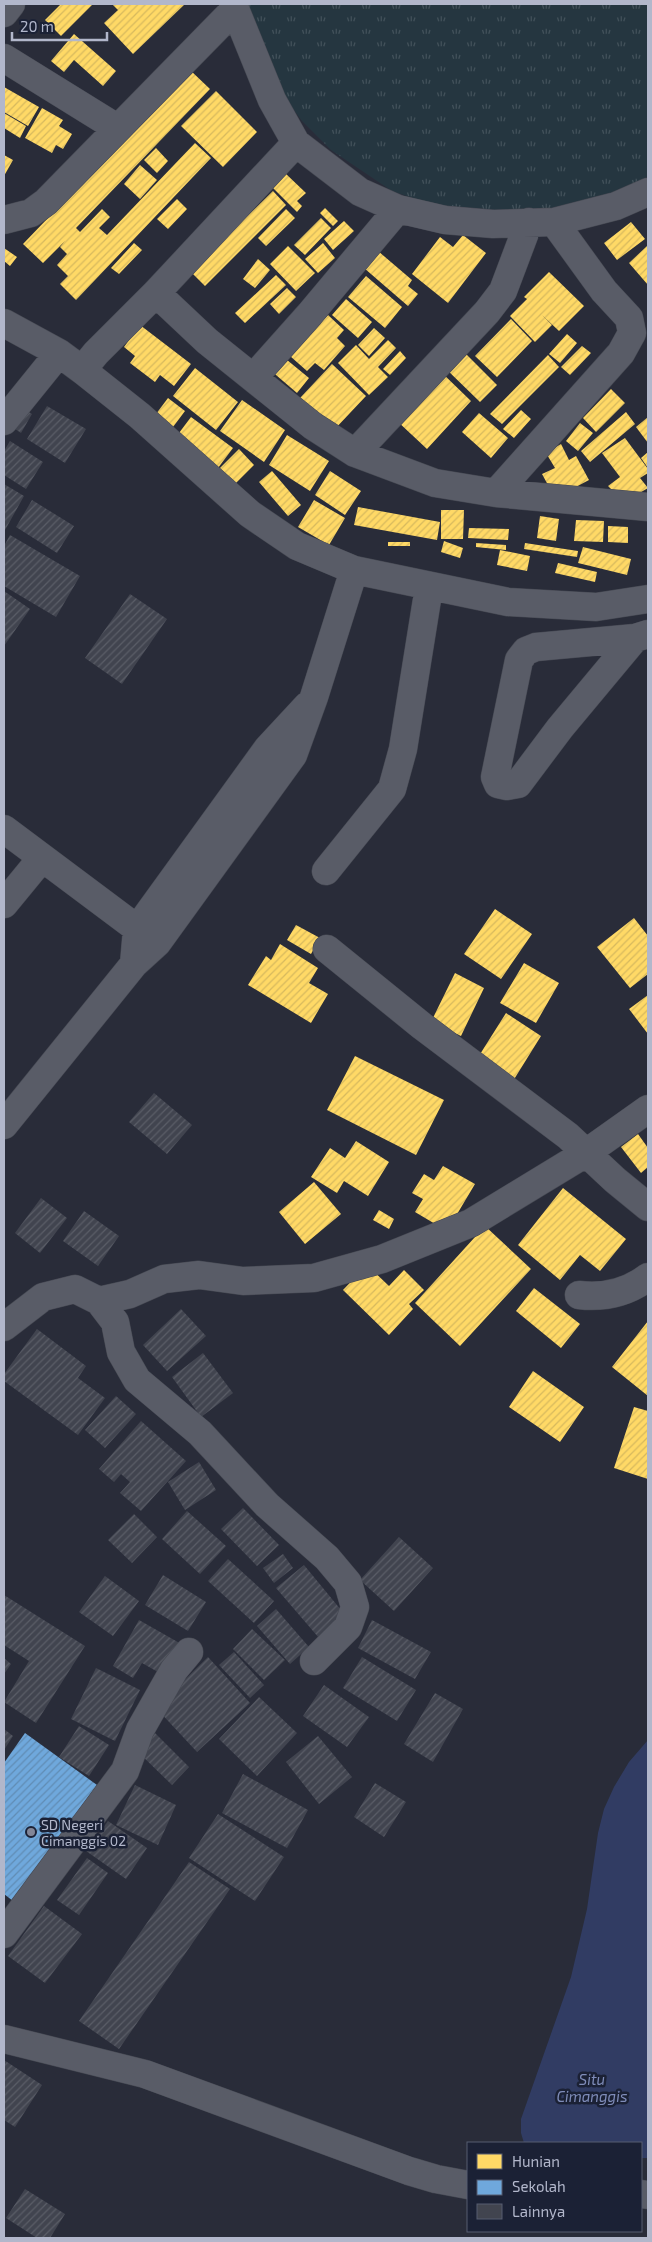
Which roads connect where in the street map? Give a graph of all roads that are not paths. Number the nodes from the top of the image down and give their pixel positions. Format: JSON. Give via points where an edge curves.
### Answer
{"nodes":[{"id":1,"x":11,"y":4,"type":"edge"},
{"id":2,"x":234,"y":7,"type":"edge"},
{"id":3,"x":4,"y":12,"type":"edge"},
{"id":4,"x":4,"y":58,"type":"edge"},
{"id":5,"x":117,"y":128,"type":"junction"},
{"id":6,"x":296,"y":143,"type":"junction"},
{"id":7,"x":648,"y":192,"type":"edge"},
{"id":8,"x":398,"y":209,"type":"junction"},
{"id":9,"x":4,"y":220,"type":"edge"},
{"id":10,"x":541,"y":222,"type":"junction"},
{"id":11,"x":156,"y":293,"type":"junction"},
{"id":12,"x":4,"y":323,"type":"edge"},
{"id":13,"x":59,"y":353,"type":"junction"},
{"id":14,"x":82,"y":370,"type":"junction"},
{"id":15,"x":253,"y":378,"type":"junction"},
{"id":16,"x":4,"y":421,"type":"edge"},
{"id":17,"x":355,"y":453,"type":"junction"},
{"id":18,"x":496,"y":494,"type":"junction"},
{"id":19,"x":648,"y":507,"type":"edge"},
{"id":20,"x":354,"y":570,"type":"junction"},
{"id":21,"x":429,"y":587,"type":"junction"},
{"id":22,"x":648,"y":599,"type":"edge"},
{"id":23,"x":596,"y":607,"type":"junction"},
{"id":24,"x":642,"y":636,"type":"edge"},
{"id":25,"x":592,"y":640,"type":"junction"},
{"id":26,"x":4,"y":830,"type":"edge"},
{"id":27,"x":41,"y":859,"type":"junction"},
{"id":28,"x":326,"y":872,"type":"dead end"},
{"id":29,"x":4,"y":904,"type":"edge"},
{"id":30,"x":147,"y":936,"type":"junction"},
{"id":31,"x":327,"y":949,"type":"dead end"},
{"id":32,"x":648,"y":1109,"type":"edge"},
{"id":33,"x":4,"y":1125,"type":"edge"},
{"id":34,"x":586,"y":1153,"type":"junction"},
{"id":35,"x":648,"y":1207,"type":"edge"},
{"id":36,"x":648,"y":1278,"type":"edge"},
{"id":37,"x":579,"y":1295,"type":"dead end"},
{"id":38,"x":99,"y":1300,"type":"junction"},
{"id":39,"x":4,"y":1326,"type":"edge"},
{"id":40,"x":189,"y":1652,"type":"dead end"},
{"id":41,"x":314,"y":1661,"type":"dead end"},
{"id":42,"x":4,"y":1934,"type":"edge"},
{"id":43,"x":4,"y":2039,"type":"edge"},
{"id":44,"x":467,"y":2185,"type":"edge"}],
"edges":[{"from":1,"to":3,"type":"street"},
{"from":2,"to":5,"type":"street"},
{"from":2,"to":6,"type":"street","via":[[272,100]]},
{"from":4,"to":5,"type":"street"},
{"from":5,"to":9,"type":"street","via":[[46,202],[31,213]]},
{"from":6,"to":8,"type":"street","via":[[360,192]]},
{"from":6,"to":11,"type":"street"},
{"from":7,"to":10,"type":"street","via":[[616,206]]},
{"from":8,"to":10,"type":"street","via":[[445,220],[494,224]]},
{"from":8,"to":15,"type":"street"},
{"from":10,"to":17,"type":"street","via":[[503,291],[487,312]]},
{"from":10,"to":18,"type":"street","via":[[629,318],[632,333],[621,353]]},
{"from":11,"to":14,"type":"street"},
{"from":11,"to":15,"type":"street"},
{"from":12,"to":13,"type":"street"},
{"from":13,"to":14,"type":"street"},
{"from":13,"to":16,"type":"street"},
{"from":14,"to":20,"type":"street","via":[[140,416],[250,514],[297,546]]},
{"from":15,"to":17,"type":"street","via":[[313,426]]},
{"from":17,"to":18,"type":"street","via":[[435,483]]},
{"from":18,"to":19,"type":"street"},
{"from":20,"to":21,"type":"street"},
{"from":20,"to":30,"type":"street","via":[[314,697],[268,748]]},
{"from":21,"to":23,"type":"street","via":[[508,602]]},
{"from":21,"to":28,"type":"street","via":[[403,750],[392,788]]},
{"from":22,"to":23,"type":"street"},
{"from":23,"to":25,"type":"street"},
{"from":24,"to":25,"type":"street"},
{"from":24,"to":25,"type":"street","via":[[560,728],[518,784],[498,784],[495,777],[519,660],[526,651],[536,647]]},
{"from":26,"to":27,"type":"street"},
{"from":27,"to":29,"type":"street"},
{"from":27,"to":30,"type":"street"},
{"from":30,"to":33,"type":"street","via":[[134,964]]},
{"from":31,"to":34,"type":"street"},
{"from":32,"to":34,"type":"street"},
{"from":34,"to":35,"type":"street"},
{"from":34,"to":38,"type":"street","via":[[471,1223],[382,1259],[314,1278],[243,1281],[199,1275],[164,1279],[130,1294]]},
{"from":36,"to":37,"type":"street","via":[[606,1296]]},
{"from":38,"to":39,"type":"street","via":[[75,1290],[43,1297]]},
{"from":38,"to":41,"type":"street","via":[[115,1322],[121,1352],[137,1380],[200,1433],[267,1505],[327,1558],[348,1583],[355,1606],[348,1627]]},
{"from":40,"to":42,"type":"street","via":[[174,1670],[140,1730],[125,1772]]},
{"from":43,"to":44,"type":"street","via":[[144,2074],[409,2171]]}]}
